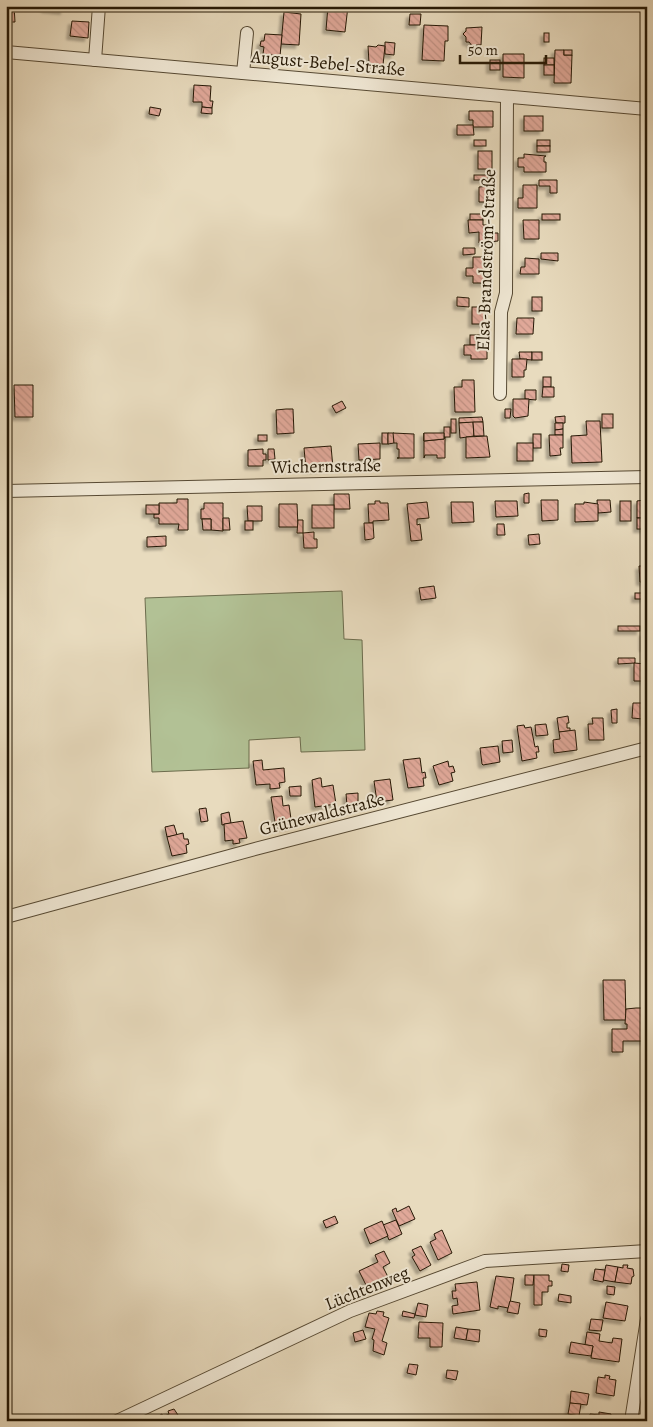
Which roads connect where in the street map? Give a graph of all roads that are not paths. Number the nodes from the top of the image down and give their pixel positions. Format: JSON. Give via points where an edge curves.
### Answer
{"nodes":[{"id":1,"x":99,"y":6,"type":"edge"},
{"id":2,"x":247,"y":33,"type":"dead end"},
{"id":3,"x":6,"y":52,"type":"edge"},
{"id":4,"x":95,"y":60,"type":"junction"},
{"id":5,"x":243,"y":73,"type":"junction"},
{"id":6,"x":506,"y":97,"type":"junction"},
{"id":7,"x":647,"y":109,"type":"edge"},
{"id":8,"x":500,"y":394,"type":"dead end"},
{"id":9,"x":647,"y":477,"type":"edge"},
{"id":10,"x":6,"y":490,"type":"edge"},
{"id":11,"x":647,"y":748,"type":"edge"},
{"id":12,"x":6,"y":917,"type":"edge"},
{"id":13,"x":647,"y":1251,"type":"edge"},
{"id":14,"x":647,"y":1319,"type":"edge"},
{"id":15,"x":634,"y":1420,"type":"edge"},
{"id":16,"x":117,"y":1421,"type":"edge"}],
"edges":[{"from":1,"to":4,"type":"street"},
{"from":2,"to":5,"type":"street"},
{"from":3,"to":4,"type":"street","name":"August-Bebel-Straße"},
{"from":4,"to":5,"type":"street","name":"August-Bebel-Straße"},
{"from":5,"to":6,"type":"street","name":"August-Bebel-Straße"},
{"from":6,"to":7,"type":"street","name":"August-Bebel-Straße"},
{"from":6,"to":8,"type":"street","name":"Elsa-Brandström-Straße","via":[[506,294],[501,312]]},
{"from":9,"to":10,"type":"street","name":"Wichernstraße"},
{"from":11,"to":12,"type":"street","name":"Grünewaldstraße"},
{"from":13,"to":16,"type":"street","name":"Lüchtenweg","via":[[485,1261],[350,1312]]},
{"from":14,"to":15,"type":"street"}]}
